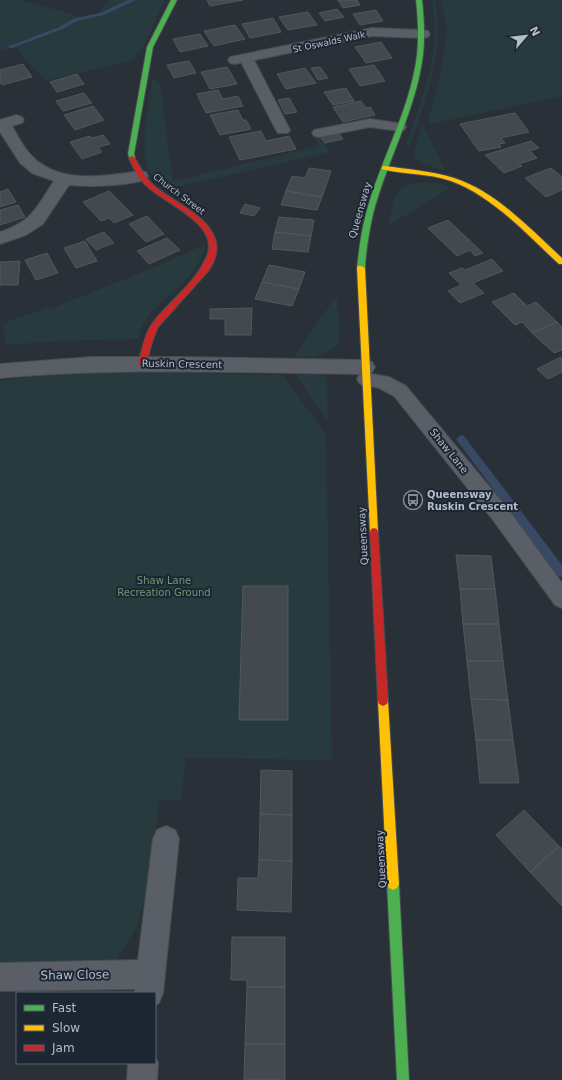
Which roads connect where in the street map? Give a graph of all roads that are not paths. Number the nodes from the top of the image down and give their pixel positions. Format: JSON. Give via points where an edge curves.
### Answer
{"nodes":[{"id":1,"x":174,"y":0,"type":"edge"},
{"id":2,"x":419,"y":0,"type":"edge"},
{"id":3,"x":423,"y":34,"type":"junction"},
{"id":4,"x":240,"y":59,"type":"joint"},
{"id":5,"x":16,"y":120,"type":"dead end"},
{"id":6,"x":398,"y":127,"type":"junction"},
{"id":7,"x":283,"y":130,"type":"dead end"},
{"id":8,"x":319,"y":133,"type":"dead end"},
{"id":9,"x":384,"y":168,"type":"junction"},
{"id":10,"x":140,"y":176,"type":"junction"},
{"id":11,"x":64,"y":179,"type":"junction"},
{"id":12,"x":0,"y":238,"type":"edge"},
{"id":13,"x":562,"y":262,"type":"edge"},
{"id":14,"x":142,"y":364,"type":"junction"},
{"id":15,"x":0,"y":371,"type":"edge"},
{"id":16,"x":365,"y":373,"type":"junction"},
{"id":17,"x":562,"y":599,"type":"edge"},
{"id":18,"x":166,"y":839,"type":"dead end"},
{"id":19,"x":0,"y":977,"type":"edge"},
{"id":20,"x":150,"y":983,"type":"edge"},
{"id":21,"x":143,"y":1064,"type":"edge"},
{"id":22,"x":142,"y":1080,"type":"edge"},
{"id":23,"x":403,"y":1080,"type":"edge"}],
"edges":[{"from":1,"to":10,"type":"street","name":"Church Street","via":[[150,47],[131,154],[134,167]]},
{"from":2,"to":3,"type":"street","name":"Queensway"},
{"from":3,"to":4,"type":"street","name":"St Oswalds Walk","via":[[372,32]]},
{"from":3,"to":6,"type":"street","name":"Queensway","via":[[420,62]]},
{"from":4,"to":7,"type":"lane"},
{"from":5,"to":11,"type":"street","via":[[3,124],[25,159],[45,173]]},
{"from":6,"to":8,"type":"lane","via":[[370,123]]},
{"from":6,"to":9,"type":"street","name":"Queensway"},
{"from":9,"to":13,"type":"street","via":[[429,175],[461,184],[488,200]]},
{"from":9,"to":16,"type":"street","name":"Queensway","via":[[360,251]]},
{"from":10,"to":11,"type":"street","via":[[93,180]]},
{"from":10,"to":14,"type":"street","name":"Church Street","via":[[148,185],[197,219],[211,234],[214,251],[206,268],[154,327]]},
{"from":11,"to":12,"type":"street","via":[[37,220],[20,232]]},
{"from":14,"to":15,"type":"street","name":"Ruskin Crescent","via":[[39,366]]},
{"from":14,"to":16,"type":"street","name":"Ruskin Crescent"},
{"from":16,"to":17,"type":"lane","name":"Shaw Lane","via":[[400,391],[500,514]]},
{"from":16,"to":23,"type":"street","name":"Queensway"},
{"from":18,"to":20,"type":"street","name":"Shaw Close"},
{"from":19,"to":20,"type":"street","name":"Shaw Close"},
{"from":21,"to":22,"type":"street"}]}
